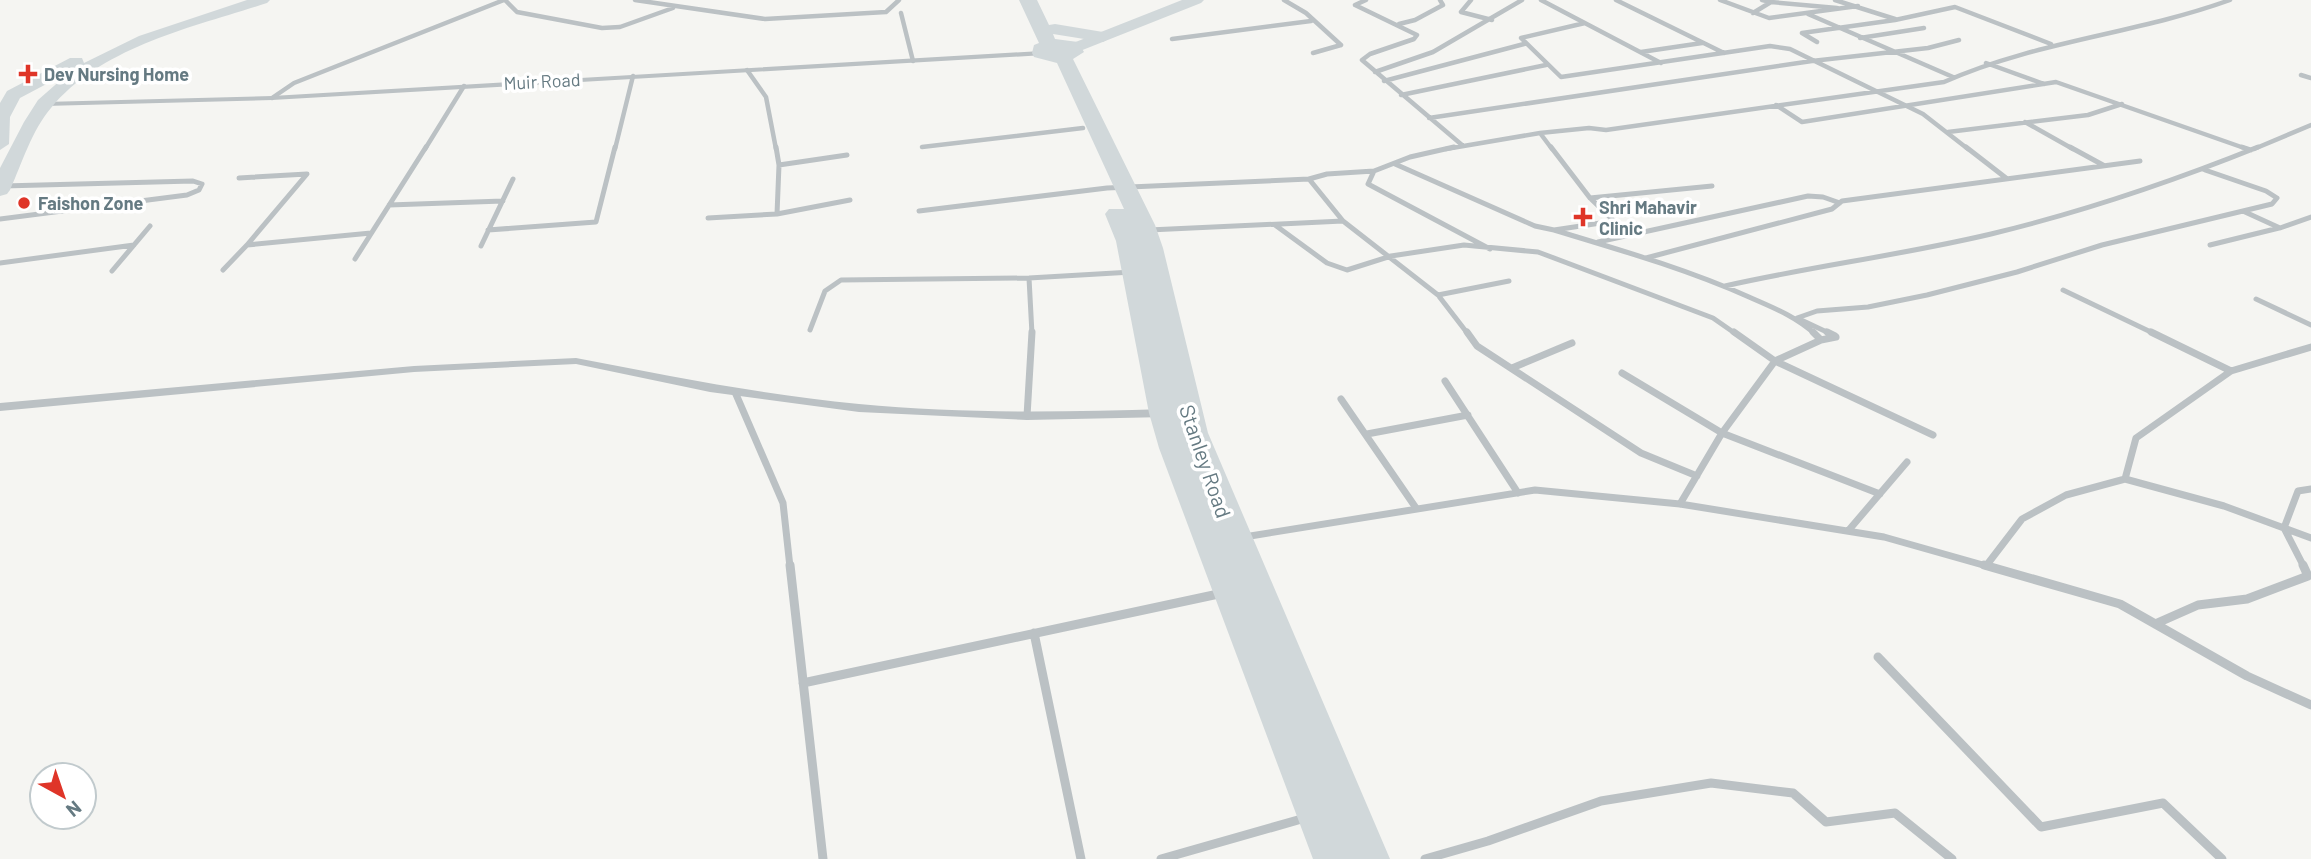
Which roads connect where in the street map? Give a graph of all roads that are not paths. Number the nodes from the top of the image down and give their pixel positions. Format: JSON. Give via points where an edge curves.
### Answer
{"nodes":[{"id":1,"x":243,"y":0,"type":"edge"},
{"id":2,"x":262,"y":0,"type":"edge"},
{"id":3,"x":504,"y":0,"type":"edge"},
{"id":4,"x":635,"y":0,"type":"edge"},
{"id":5,"x":899,"y":0,"type":"edge"},
{"id":6,"x":1028,"y":0,"type":"edge"},
{"id":7,"x":1042,"y":0,"type":"edge"},
{"id":8,"x":1196,"y":0,"type":"edge"},
{"id":9,"x":1284,"y":0,"type":"edge"},
{"id":10,"x":1366,"y":0,"type":"edge"},
{"id":11,"x":1440,"y":0,"type":"edge"},
{"id":12,"x":1471,"y":0,"type":"edge"},
{"id":13,"x":1522,"y":0,"type":"edge"},
{"id":14,"x":1541,"y":0,"type":"edge"},
{"id":15,"x":1616,"y":0,"type":"edge"},
{"id":16,"x":1720,"y":0,"type":"edge"},
{"id":17,"x":1762,"y":0,"type":"edge"},
{"id":18,"x":1835,"y":0,"type":"edge"},
{"id":19,"x":2230,"y":0,"type":"edge"},
{"id":20,"x":1771,"y":2,"type":"junction"},
{"id":21,"x":1858,"y":6,"type":"junction"},
{"id":22,"x":674,"y":8,"type":"junction"},
{"id":23,"x":1841,"y":9,"type":"junction"},
{"id":24,"x":901,"y":13,"type":"dead end"},
{"id":25,"x":1753,"y":13,"type":"junction"},
{"id":26,"x":1808,"y":15,"type":"junction"},
{"id":27,"x":1492,"y":20,"type":"junction"},
{"id":28,"x":1895,"y":20,"type":"junction"},
{"id":29,"x":1311,"y":21,"type":"junction"},
{"id":30,"x":1585,"y":23,"type":"junction"},
{"id":31,"x":1399,"y":24,"type":"junction"},
{"id":32,"x":1924,"y":27,"type":"dead end"},
{"id":33,"x":1837,"y":28,"type":"junction"},
{"id":34,"x":1103,"y":37,"type":"junction"},
{"id":35,"x":1860,"y":38,"type":"junction"},
{"id":36,"x":1172,"y":39,"type":"dead end"},
{"id":37,"x":1959,"y":40,"type":"dead end"},
{"id":38,"x":1817,"y":42,"type":"dead end"},
{"id":39,"x":1703,"y":43,"type":"junction"},
{"id":40,"x":1524,"y":44,"type":"junction"},
{"id":41,"x":2052,"y":45,"type":"junction"},
{"id":42,"x":1056,"y":48,"type":"junction"},
{"id":43,"x":1889,"y":51,"type":"junction"},
{"id":44,"x":1640,"y":52,"type":"junction"},
{"id":45,"x":1313,"y":53,"type":"dead end"},
{"id":46,"x":1724,"y":54,"type":"junction"},
{"id":47,"x":913,"y":61,"type":"junction"},
{"id":48,"x":1812,"y":61,"type":"junction"},
{"id":49,"x":1986,"y":63,"type":"junction"},
{"id":50,"x":1661,"y":64,"type":"junction"},
{"id":51,"x":1546,"y":65,"type":"junction"},
{"id":52,"x":747,"y":70,"type":"junction"},
{"id":53,"x":1375,"y":72,"type":"junction"},
{"id":54,"x":2301,"y":75,"type":"dead end"},
{"id":55,"x":633,"y":76,"type":"junction"},
{"id":56,"x":1953,"y":77,"type":"junction"},
{"id":57,"x":2311,"y":78,"type":"edge"},
{"id":58,"x":1384,"y":81,"type":"junction"},
{"id":59,"x":2044,"y":84,"type":"junction"},
{"id":60,"x":63,"y":85,"type":"junction"},
{"id":61,"x":464,"y":86,"type":"junction"},
{"id":62,"x":1874,"y":91,"type":"junction"},
{"id":63,"x":1401,"y":95,"type":"junction"},
{"id":64,"x":11,"y":98,"type":"junction"},
{"id":65,"x":272,"y":98,"type":"junction"},
{"id":66,"x":2122,"y":103,"type":"junction"},
{"id":67,"x":1776,"y":105,"type":"junction"},
{"id":68,"x":1906,"y":105,"type":"junction"},
{"id":69,"x":42,"y":107,"type":"junction"},
{"id":70,"x":1429,"y":118,"type":"junction"},
{"id":71,"x":2025,"y":122,"type":"junction"},
{"id":72,"x":2311,"y":125,"type":"edge"},
{"id":73,"x":1083,"y":128,"type":"junction"},
{"id":74,"x":1947,"y":132,"type":"junction"},
{"id":75,"x":1540,"y":133,"type":"junction"},
{"id":76,"x":0,"y":144,"type":"edge"},
{"id":77,"x":1462,"y":145,"type":"junction"},
{"id":78,"x":922,"y":147,"type":"dead end"},
{"id":79,"x":2251,"y":150,"type":"junction"},
{"id":80,"x":847,"y":155,"type":"dead end"},
{"id":81,"x":2140,"y":161,"type":"dead end"},
{"id":82,"x":1395,"y":164,"type":"junction"},
{"id":83,"x":779,"y":165,"type":"junction"},
{"id":84,"x":2103,"y":165,"type":"junction"},
{"id":85,"x":2205,"y":170,"type":"junction"},
{"id":86,"x":1374,"y":171,"type":"junction"},
{"id":87,"x":239,"y":178,"type":"dead end"},
{"id":88,"x":2006,"y":178,"type":"junction"},
{"id":89,"x":513,"y":179,"type":"dead end"},
{"id":90,"x":1309,"y":179,"type":"junction"},
{"id":91,"x":1712,"y":186,"type":"dead end"},
{"id":92,"x":1,"y":188,"type":"edge"},
{"id":93,"x":1116,"y":188,"type":"junction"},
{"id":94,"x":1590,"y":198,"type":"junction"},
{"id":95,"x":850,"y":200,"type":"dead end"},
{"id":96,"x":503,"y":201,"type":"junction"},
{"id":97,"x":1840,"y":203,"type":"junction"},
{"id":98,"x":389,"y":205,"type":"junction"},
{"id":99,"x":919,"y":211,"type":"dead end"},
{"id":100,"x":2244,"y":211,"type":"junction"},
{"id":101,"x":777,"y":214,"type":"junction"},
{"id":102,"x":2311,"y":217,"type":"edge"},
{"id":103,"x":708,"y":218,"type":"dead end"},
{"id":104,"x":0,"y":219,"type":"edge"},
{"id":105,"x":1343,"y":221,"type":"junction"},
{"id":106,"x":1275,"y":224,"type":"junction"},
{"id":107,"x":150,"y":226,"type":"dead end"},
{"id":108,"x":2280,"y":228,"type":"junction"},
{"id":109,"x":488,"y":230,"type":"junction"},
{"id":110,"x":1145,"y":230,"type":"junction"},
{"id":111,"x":1554,"y":230,"type":"junction"},
{"id":112,"x":372,"y":233,"type":"junction"},
{"id":113,"x":1595,"y":243,"type":"junction"},
{"id":114,"x":134,"y":245,"type":"junction"},
{"id":115,"x":247,"y":245,"type":"junction"},
{"id":116,"x":2210,"y":245,"type":"dead end"},
{"id":117,"x":481,"y":246,"type":"dead end"},
{"id":118,"x":1490,"y":249,"type":"junction"},
{"id":119,"x":1391,"y":256,"type":"junction"},
{"id":120,"x":1646,"y":258,"type":"junction"},
{"id":121,"x":355,"y":259,"type":"dead end"},
{"id":122,"x":0,"y":263,"type":"edge"},
{"id":123,"x":223,"y":270,"type":"dead end"},
{"id":124,"x":112,"y":271,"type":"dead end"},
{"id":125,"x":1134,"y":272,"type":"junction"},
{"id":126,"x":1029,"y":278,"type":"junction"},
{"id":127,"x":1510,"y":281,"type":"dead end"},
{"id":128,"x":1724,"y":286,"type":"junction"},
{"id":129,"x":2063,"y":290,"type":"dead end"},
{"id":130,"x":1438,"y":295,"type":"junction"},
{"id":131,"x":2256,"y":299,"type":"dead end"},
{"id":132,"x":2311,"y":316,"type":"edge"},
{"id":133,"x":1797,"y":318,"type":"junction"},
{"id":134,"x":2298,"y":319,"type":"junction"},
{"id":135,"x":2311,"y":325,"type":"edge"},
{"id":136,"x":810,"y":330,"type":"dead end"},
{"id":137,"x":1821,"y":340,"type":"junction"},
{"id":138,"x":1572,"y":343,"type":"dead end"},
{"id":139,"x":2311,"y":347,"type":"edge"},
{"id":140,"x":1775,"y":360,"type":"junction"},
{"id":141,"x":1512,"y":368,"type":"junction"},
{"id":142,"x":2231,"y":371,"type":"junction"},
{"id":143,"x":1622,"y":373,"type":"dead end"},
{"id":144,"x":1445,"y":380,"type":"dead end"},
{"id":145,"x":735,"y":392,"type":"junction"},
{"id":146,"x":1341,"y":399,"type":"dead end"},
{"id":147,"x":0,"y":407,"type":"edge"},
{"id":148,"x":1176,"y":413,"type":"junction"},
{"id":149,"x":1468,"y":415,"type":"junction"},
{"id":150,"x":1027,"y":416,"type":"junction"},
{"id":151,"x":1722,"y":433,"type":"junction"},
{"id":152,"x":1367,"y":435,"type":"junction"},
{"id":153,"x":1933,"y":435,"type":"dead end"},
{"id":154,"x":1907,"y":462,"type":"dead end"},
{"id":155,"x":1697,"y":476,"type":"junction"},
{"id":156,"x":2125,"y":479,"type":"junction"},
{"id":157,"x":2311,"y":489,"type":"edge"},
{"id":158,"x":1518,"y":493,"type":"junction"},
{"id":159,"x":1880,"y":494,"type":"junction"},
{"id":160,"x":1680,"y":504,"type":"junction"},
{"id":161,"x":1416,"y":509,"type":"junction"},
{"id":162,"x":2284,"y":528,"type":"junction"},
{"id":163,"x":1848,"y":531,"type":"junction"},
{"id":164,"x":1234,"y":538,"type":"junction"},
{"id":165,"x":2311,"y":538,"type":"edge"},
{"id":166,"x":1986,"y":566,"type":"junction"},
{"id":167,"x":1230,"y":591,"type":"junction"},
{"id":168,"x":2155,"y":624,"type":"junction"},
{"id":169,"x":1034,"y":634,"type":"junction"},
{"id":170,"x":1878,"y":657,"type":"dead end"},
{"id":171,"x":803,"y":683,"type":"junction"},
{"id":172,"x":2311,"y":705,"type":"edge"},
{"id":173,"x":1332,"y":813,"type":"junction"},
{"id":174,"x":823,"y":859,"type":"edge"},
{"id":175,"x":1081,"y":859,"type":"edge"},
{"id":176,"x":1161,"y":859,"type":"edge"},
{"id":177,"x":1334,"y":859,"type":"edge"},
{"id":178,"x":1369,"y":859,"type":"edge"},
{"id":179,"x":1425,"y":859,"type":"edge"},
{"id":180,"x":1952,"y":859,"type":"edge"},
{"id":181,"x":2222,"y":859,"type":"edge"}],
"edges":[{"from":1,"to":64,"type":"main road","via":[[95,51]]},
{"from":2,"to":60,"type":"main road","via":[[102,58]]},
{"from":3,"to":22,"type":"street","via":[[517,12],[603,28],[620,27]]},
{"from":3,"to":65,"type":"street","via":[[294,83]]},
{"from":4,"to":22,"type":"street"},
{"from":5,"to":22,"type":"street","via":[[886,12],[797,18],[765,19]]},
{"from":6,"to":42,"type":"main road","name":"Stanley Road"},
{"from":7,"to":42,"type":"main road","name":"Stanley Road"},
{"from":8,"to":34,"type":"main road","name":"Muir Road"},
{"from":9,"to":29,"type":"street"},
{"from":10,"to":31,"type":"street","via":[[1355,5]]},
{"from":11,"to":31,"type":"street","via":[[1443,5]]},
{"from":12,"to":27,"type":"street","via":[[1461,12]]},
{"from":13,"to":27,"type":"street"},
{"from":14,"to":30,"type":"street"},
{"from":15,"to":39,"type":"street"},
{"from":16,"to":25,"type":"street"},
{"from":17,"to":20,"type":"street"},
{"from":18,"to":21,"type":"street"},
{"from":19,"to":41,"type":"street","via":[[2180,17]]},
{"from":20,"to":23,"type":"street"},
{"from":20,"to":25,"type":"street"},
{"from":21,"to":23,"type":"street"},
{"from":21,"to":28,"type":"street"},
{"from":23,"to":26,"type":"street"},
{"from":24,"to":47,"type":"street"},
{"from":25,"to":26,"type":"street","via":[[1769,18]]},
{"from":26,"to":33,"type":"street"},
{"from":27,"to":53,"type":"street","via":[[1435,53]]},
{"from":28,"to":33,"type":"street"},
{"from":28,"to":41,"type":"street","via":[[1955,7]]},
{"from":29,"to":36,"type":"street"},
{"from":29,"to":45,"type":"street","via":[[1340,45]]},
{"from":30,"to":40,"type":"street","via":[[1521,38]]},
{"from":30,"to":44,"type":"street"},
{"from":31,"to":53,"type":"street","via":[[1417,35],[1362,60]]},
{"from":32,"to":35,"type":"street"},
{"from":33,"to":35,"type":"street"},
{"from":33,"to":38,"type":"street","via":[[1802,33]]},
{"from":34,"to":42,"type":"main road"},
{"from":34,"to":42,"type":"main road","name":"Muir Road"},
{"from":35,"to":43,"type":"street"},
{"from":37,"to":43,"type":"street"},
{"from":39,"to":44,"type":"street"},
{"from":39,"to":46,"type":"street"},
{"from":40,"to":51,"type":"street"},
{"from":40,"to":58,"type":"street"},
{"from":41,"to":49,"type":"street"},
{"from":42,"to":47,"type":"street","name":"Muir Road"},
{"from":42,"to":73,"type":"main road","name":"Stanley Road"},
{"from":42,"to":93,"type":"main road","name":"Stanley Road"},
{"from":43,"to":48,"type":"street"},
{"from":43,"to":56,"type":"street"},
{"from":44,"to":50,"type":"street"},
{"from":46,"to":48,"type":"street","via":[[1770,46],[1790,49]]},
{"from":46,"to":50,"type":"street"},
{"from":47,"to":52,"type":"street","name":"Muir Road"},
{"from":48,"to":62,"type":"street"},
{"from":48,"to":70,"type":"street"},
{"from":49,"to":56,"type":"street"},
{"from":49,"to":59,"type":"street"},
{"from":50,"to":51,"type":"street","via":[[1561,77]]},
{"from":51,"to":63,"type":"street"},
{"from":52,"to":55,"type":"street","name":"Muir Road"},
{"from":52,"to":83,"type":"street","via":[[766,97]]},
{"from":53,"to":58,"type":"street"},
{"from":54,"to":57,"type":"street"},
{"from":55,"to":61,"type":"street","name":"Muir Road"},
{"from":55,"to":109,"type":"street","via":[[596,222]]},
{"from":56,"to":62,"type":"street"},
{"from":58,"to":63,"type":"street"},
{"from":59,"to":66,"type":"street","via":[[2056,82]]},
{"from":59,"to":68,"type":"street"},
{"from":60,"to":64,"type":"main road","via":[[55,83]]},
{"from":60,"to":69,"type":"main road"},
{"from":61,"to":65,"type":"street","name":"Muir Road"},
{"from":61,"to":98,"type":"street"},
{"from":62,"to":67,"type":"street"},
{"from":62,"to":68,"type":"street"},
{"from":63,"to":70,"type":"street"},
{"from":64,"to":69,"type":"main road","via":[[9,115]]},
{"from":64,"to":76,"type":"main road","via":[[1,117]]},
{"from":65,"to":69,"type":"street","name":"Muir Road"},
{"from":66,"to":71,"type":"street","via":[[2088,115]]},
{"from":66,"to":79,"type":"street"},
{"from":67,"to":68,"type":"street","via":[[1802,122]]},
{"from":67,"to":75,"type":"street","via":[[1606,130]]},
{"from":68,"to":74,"type":"street"},
{"from":69,"to":92,"type":"main road"},
{"from":70,"to":77,"type":"street"},
{"from":71,"to":74,"type":"street"},
{"from":71,"to":84,"type":"street"},
{"from":72,"to":79,"type":"street"},
{"from":73,"to":78,"type":"street"},
{"from":73,"to":93,"type":"main road","name":"Stanley Road"},
{"from":74,"to":88,"type":"street"},
{"from":75,"to":77,"type":"street"},
{"from":75,"to":94,"type":"street"},
{"from":77,"to":82,"type":"street"},
{"from":79,"to":85,"type":"street"},
{"from":80,"to":83,"type":"street"},
{"from":81,"to":84,"type":"street"},
{"from":82,"to":86,"type":"street"},
{"from":82,"to":111,"type":"street","via":[[1535,226]]},
{"from":83,"to":101,"type":"street"},
{"from":84,"to":88,"type":"street"},
{"from":85,"to":100,"type":"street","via":[[2277,198],[2272,204]]},
{"from":85,"to":128,"type":"street","via":[[2025,226]]},
{"from":86,"to":90,"type":"street","via":[[1355,175],[1334,171]]},
{"from":86,"to":118,"type":"street","via":[[1368,184]]},
{"from":87,"to":115,"type":"street","via":[[307,174]]},
{"from":88,"to":97,"type":"street"},
{"from":89,"to":96,"type":"street"},
{"from":90,"to":93,"type":"street"},
{"from":90,"to":105,"type":"street"},
{"from":91,"to":94,"type":"street"},
{"from":92,"to":104,"type":"street","via":[[202,184],[187,195]]},
{"from":93,"to":99,"type":"street"},
{"from":93,"to":110,"type":"main road","name":"Stanley Road"},
{"from":93,"to":125,"type":"main road","name":"Stanley Road"},
{"from":94,"to":111,"type":"street","via":[[1614,221]]},
{"from":95,"to":101,"type":"street"},
{"from":96,"to":98,"type":"street"},
{"from":96,"to":109,"type":"street"},
{"from":97,"to":113,"type":"street","via":[[1808,196]]},
{"from":97,"to":120,"type":"street","via":[[1832,209]]},
{"from":98,"to":112,"type":"street"},
{"from":100,"to":108,"type":"street"},
{"from":100,"to":133,"type":"street","via":[[1927,295]]},
{"from":101,"to":103,"type":"street"},
{"from":102,"to":108,"type":"street"},
{"from":105,"to":106,"type":"street"},
{"from":105,"to":119,"type":"street"},
{"from":106,"to":110,"type":"street"},
{"from":106,"to":119,"type":"street","via":[[1327,263],[1347,270]]},
{"from":107,"to":114,"type":"street"},
{"from":108,"to":116,"type":"street"},
{"from":109,"to":117,"type":"street"},
{"from":110,"to":148,"type":"main road","name":"Stanley Road"},
{"from":111,"to":113,"type":"street"},
{"from":112,"to":115,"type":"street"},
{"from":112,"to":121,"type":"street"},
{"from":113,"to":120,"type":"street"},
{"from":114,"to":122,"type":"street"},
{"from":114,"to":124,"type":"street"},
{"from":115,"to":123,"type":"street"},
{"from":118,"to":119,"type":"street","via":[[1464,245]]},
{"from":118,"to":140,"type":"street","via":[[1538,252],[1622,281],[1713,318]]},
{"from":119,"to":130,"type":"street"},
{"from":120,"to":128,"type":"street"},
{"from":125,"to":126,"type":"street"},
{"from":125,"to":148,"type":"main road","name":"Stanley Road"},
{"from":126,"to":136,"type":"street","via":[[841,280],[825,291]]},
{"from":126,"to":150,"type":"street","via":[[1032,342]]},
{"from":127,"to":130,"type":"street"},
{"from":128,"to":133,"type":"street"},
{"from":129,"to":142,"type":"street"},
{"from":130,"to":141,"type":"street","via":[[1477,346]]},
{"from":131,"to":134,"type":"street"},
{"from":132,"to":134,"type":"street"},
{"from":133,"to":137,"type":"street"},
{"from":133,"to":137,"type":"street","via":[[1836,337]]},
{"from":134,"to":135,"type":"street"},
{"from":137,"to":140,"type":"street"},
{"from":138,"to":141,"type":"street"},
{"from":139,"to":142,"type":"street"},
{"from":140,"to":151,"type":"street"},
{"from":140,"to":153,"type":"street"},
{"from":141,"to":155,"type":"street","via":[[1641,453]]},
{"from":142,"to":156,"type":"street","via":[[2136,438]]},
{"from":143,"to":151,"type":"street"},
{"from":144,"to":149,"type":"street"},
{"from":145,"to":147,"type":"street","via":[[576,361],[414,369]]},
{"from":145,"to":150,"type":"street","via":[[859,408]]},
{"from":145,"to":171,"type":"street","via":[[783,503]]},
{"from":146,"to":152,"type":"street"},
{"from":148,"to":150,"type":"street"},
{"from":148,"to":164,"type":"main road","name":"Stanley Road","via":[[1193,433]]},
{"from":148,"to":167,"type":"main road","name":"Stanley Road","via":[[1206,534]]},
{"from":149,"to":152,"type":"street"},
{"from":149,"to":158,"type":"street"},
{"from":151,"to":155,"type":"street"},
{"from":151,"to":159,"type":"street"},
{"from":152,"to":161,"type":"street"},
{"from":154,"to":159,"type":"street"},
{"from":155,"to":160,"type":"street"},
{"from":156,"to":162,"type":"street"},
{"from":156,"to":166,"type":"street","via":[[2066,495],[2022,519]]},
{"from":157,"to":162,"type":"street","via":[[2298,491]]},
{"from":158,"to":160,"type":"street","via":[[1535,490]]},
{"from":158,"to":161,"type":"street"},
{"from":159,"to":163,"type":"street"},
{"from":160,"to":163,"type":"street"},
{"from":161,"to":164,"type":"street"},
{"from":162,"to":165,"type":"street"},
{"from":162,"to":168,"type":"street","via":[[2308,576],[2247,599],[2197,605]]},
{"from":163,"to":166,"type":"street"},
{"from":164,"to":173,"type":"main road","name":"Stanley Road","via":[[1285,655]]},
{"from":166,"to":168,"type":"street","via":[[2120,604]]},
{"from":167,"to":169,"type":"street"},
{"from":167,"to":173,"type":"main road","name":"Stanley Road"},
{"from":168,"to":172,"type":"street","via":[[2247,676]]},
{"from":169,"to":171,"type":"street"},
{"from":169,"to":175,"type":"street"},
{"from":170,"to":181,"type":"street","via":[[2040,827],[2163,803]]},
{"from":171,"to":174,"type":"street"},
{"from":173,"to":176,"type":"street"},
{"from":173,"to":177,"type":"main road","name":"Stanley Road"},
{"from":173,"to":178,"type":"main road","name":"Stanley Road"},
{"from":179,"to":180,"type":"street","via":[[1601,801],[1711,783],[1793,793],[1826,822],[1895,813]]}]}
